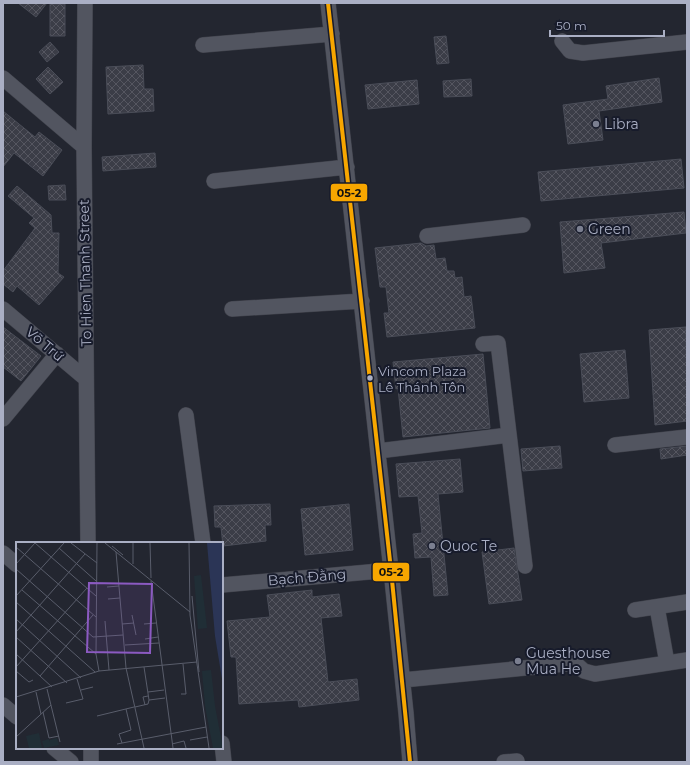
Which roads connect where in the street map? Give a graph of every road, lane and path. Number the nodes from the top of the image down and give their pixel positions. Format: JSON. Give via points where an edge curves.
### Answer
{"nodes":[{"id":1,"x":85,"y":3,"type":"edge"},
{"id":2,"x":328,"y":3,"type":"edge"},
{"id":3,"x":332,"y":34,"type":"junction"},
{"id":4,"x":562,"y":41,"type":"dead end"},
{"id":5,"x":687,"y":42,"type":"edge"},
{"id":6,"x":202,"y":45,"type":"dead end"},
{"id":7,"x":3,"y":78,"type":"edge"},
{"id":8,"x":84,"y":147,"type":"junction"},
{"id":9,"x":347,"y":168,"type":"junction"},
{"id":10,"x":214,"y":181,"type":"dead end"},
{"id":11,"x":523,"y":224,"type":"dead end"},
{"id":12,"x":427,"y":236,"type":"dead end"},
{"id":13,"x":362,"y":301,"type":"junction"},
{"id":14,"x":3,"y":309,"type":"edge"},
{"id":15,"x":232,"y":309,"type":"dead end"},
{"id":16,"x":483,"y":344,"type":"dead end"},
{"id":17,"x":57,"y":354,"type":"junction"},
{"id":18,"x":86,"y":379,"type":"junction"},
{"id":19,"x":186,"y":415,"type":"dead end"},
{"id":20,"x":3,"y":418,"type":"edge"},
{"id":21,"x":509,"y":435,"type":"junction"},
{"id":22,"x":687,"y":437,"type":"edge"},
{"id":23,"x":614,"y":445,"type":"dead end"},
{"id":24,"x":378,"y":452,"type":"junction"},
{"id":25,"x":88,"y":542,"type":"edge"},
{"id":26,"x":203,"y":542,"type":"edge"},
{"id":27,"x":3,"y":553,"type":"edge"},
{"id":28,"x":16,"y":564,"type":"edge"},
{"id":29,"x":525,"y":566,"type":"dead end"},
{"id":30,"x":391,"y":570,"type":"junction"},
{"id":31,"x":223,"y":585,"type":"edge"},
{"id":32,"x":687,"y":602,"type":"edge"},
{"id":33,"x":658,"y":607,"type":"junction"},
{"id":34,"x":634,"y":610,"type":"dead end"},
{"id":35,"x":687,"y":660,"type":"edge"},
{"id":36,"x":667,"y":662,"type":"junction"},
{"id":37,"x":403,"y":680,"type":"junction"},
{"id":38,"x":3,"y":705,"type":"edge"},
{"id":39,"x":16,"y":716,"type":"edge"},
{"id":40,"x":55,"y":749,"type":"edge"},
{"id":41,"x":91,"y":749,"type":"edge"},
{"id":42,"x":223,"y":749,"type":"edge"},
{"id":43,"x":71,"y":762,"type":"edge"},
{"id":44,"x":91,"y":762,"type":"edge"},
{"id":45,"x":224,"y":762,"type":"edge"},
{"id":46,"x":410,"y":762,"type":"edge"}],
"edges":[{"from":1,"to":8,"type":"street","name":"To Hien Thanh Street"},
{"from":2,"to":3,"type":"street"},
{"from":3,"to":6,"type":"street"},
{"from":3,"to":9,"type":"street"},
{"from":4,"to":5,"type":"street","via":[[570,51],[583,53]]},
{"from":7,"to":8,"type":"street"},
{"from":8,"to":18,"type":"street","name":"To Hien Thanh Street"},
{"from":9,"to":10,"type":"street"},
{"from":9,"to":13,"type":"street"},
{"from":11,"to":12,"type":"street"},
{"from":13,"to":15,"type":"street"},
{"from":13,"to":24,"type":"street"},
{"from":14,"to":17,"type":"street","name":"Võ Trứ"},
{"from":16,"to":21,"type":"street","via":[[498,343]]},
{"from":17,"to":18,"type":"street","name":"Võ Trứ"},
{"from":17,"to":20,"type":"street"},
{"from":18,"to":25,"type":"street","name":"To Hien Thanh Street"},
{"from":19,"to":26,"type":"street"},
{"from":21,"to":24,"type":"street"},
{"from":21,"to":29,"type":"street"},
{"from":22,"to":23,"type":"street"},
{"from":24,"to":30,"type":"street"},
{"from":27,"to":28,"type":"street"},
{"from":30,"to":31,"type":"street","name":"Bạch Đằng"},
{"from":30,"to":37,"type":"street"},
{"from":32,"to":33,"type":"street"},
{"from":33,"to":34,"type":"street"},
{"from":33,"to":36,"type":"street"},
{"from":35,"to":36,"type":"street"},
{"from":36,"to":37,"type":"street","via":[[595,674],[584,671],[575,663]]},
{"from":37,"to":46,"type":"street"},
{"from":38,"to":39,"type":"street"},
{"from":40,"to":43,"type":"street"},
{"from":41,"to":44,"type":"street"},
{"from":42,"to":45,"type":"street"}]}
